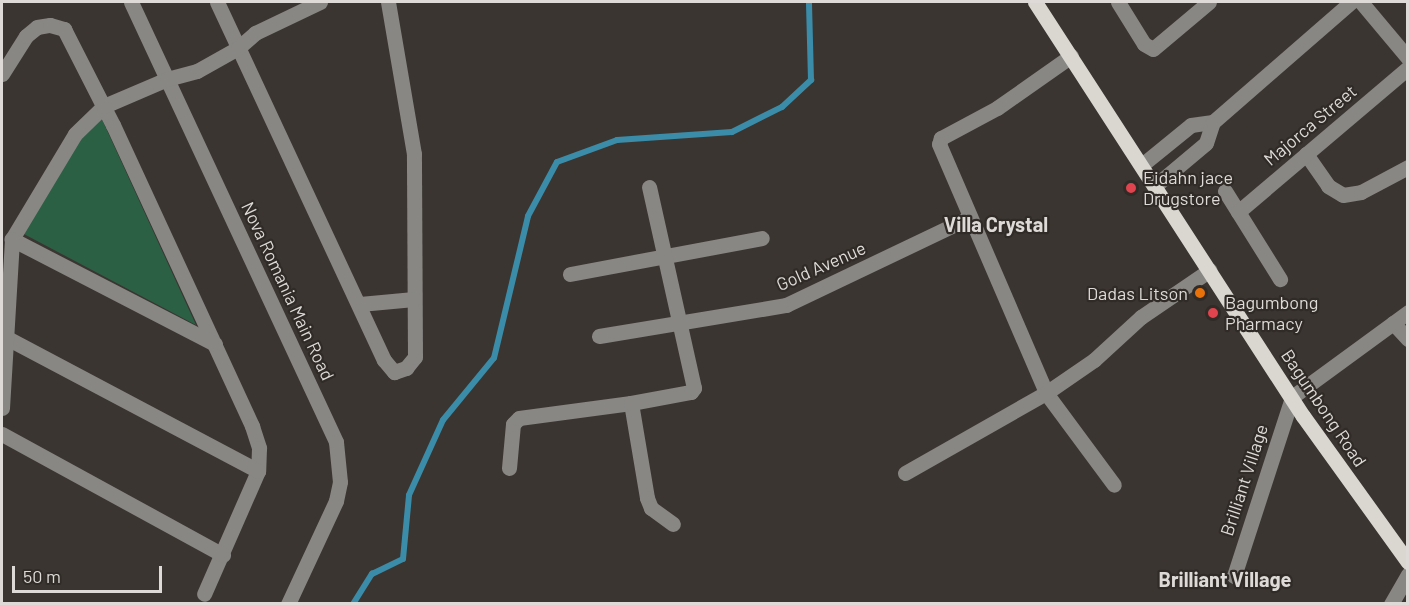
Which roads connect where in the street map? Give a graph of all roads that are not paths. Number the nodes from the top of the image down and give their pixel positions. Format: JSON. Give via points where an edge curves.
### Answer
{"nodes":[{"id":1,"x":131,"y":2,"type":"edge"},
{"id":2,"x":217,"y":2,"type":"edge"},
{"id":3,"x":320,"y":2,"type":"edge"},
{"id":4,"x":388,"y":2,"type":"edge"},
{"id":5,"x":1035,"y":2,"type":"edge"},
{"id":6,"x":1118,"y":2,"type":"edge"},
{"id":7,"x":1209,"y":2,"type":"edge"},
{"id":8,"x":1351,"y":2,"type":"edge"},
{"id":9,"x":1361,"y":2,"type":"edge"},
{"id":10,"x":304,"y":4,"type":"edge"},
{"id":11,"x":238,"y":48,"type":"junction"},
{"id":12,"x":1071,"y":56,"type":"junction"},
{"id":13,"x":1407,"y":58,"type":"edge"},
{"id":14,"x":1407,"y":68,"type":"edge"},
{"id":15,"x":2,"y":74,"type":"edge"},
{"id":16,"x":166,"y":79,"type":"junction"},
{"id":17,"x":104,"y":106,"type":"junction"},
{"id":18,"x":1214,"y":122,"type":"junction"},
{"id":19,"x":1306,"y":154,"type":"junction"},
{"id":20,"x":1143,"y":164,"type":"junction"},
{"id":21,"x":1407,"y":167,"type":"edge"},
{"id":22,"x":1156,"y":185,"type":"junction"},
{"id":23,"x":649,"y":187,"type":"dead end"},
{"id":24,"x":1225,"y":192,"type":"dead end"},
{"id":25,"x":1238,"y":212,"type":"junction"},
{"id":26,"x":968,"y":218,"type":"junction"},
{"id":27,"x":762,"y":238,"type":"dead end"},
{"id":28,"x":12,"y":239,"type":"junction"},
{"id":29,"x":666,"y":255,"type":"junction"},
{"id":30,"x":1210,"y":270,"type":"junction"},
{"id":31,"x":570,"y":274,"type":"dead end"},
{"id":32,"x":1280,"y":279,"type":"dead end"},
{"id":33,"x":414,"y":299,"type":"junction"},
{"id":34,"x":360,"y":304,"type":"junction"},
{"id":35,"x":1407,"y":312,"type":"edge"},
{"id":36,"x":681,"y":321,"type":"junction"},
{"id":37,"x":1393,"y":323,"type":"junction"},
{"id":38,"x":599,"y":336,"type":"dead end"},
{"id":39,"x":7,"y":338,"type":"junction"},
{"id":40,"x":1407,"y":339,"type":"edge"},
{"id":41,"x":215,"y":344,"type":"junction"},
{"id":42,"x":1046,"y":393,"type":"junction"},
{"id":43,"x":1292,"y":397,"type":"junction"},
{"id":44,"x":631,"y":403,"type":"junction"},
{"id":45,"x":2,"y":408,"type":"edge"},
{"id":46,"x":2,"y":434,"type":"edge"},
{"id":47,"x":509,"y":468,"type":"dead end"},
{"id":48,"x":258,"y":471,"type":"junction"},
{"id":49,"x":906,"y":473,"type":"dead end"},
{"id":50,"x":1114,"y":485,"type":"dead end"},
{"id":51,"x":673,"y":524,"type":"dead end"},
{"id":52,"x":223,"y":555,"type":"junction"},
{"id":53,"x":1407,"y":562,"type":"edge"},
{"id":54,"x":1407,"y":574,"type":"edge"},
{"id":55,"x":1234,"y":576,"type":"dead end"},
{"id":56,"x":204,"y":594,"type":"dead end"},
{"id":57,"x":288,"y":603,"type":"edge"},
{"id":58,"x":1391,"y":603,"type":"edge"}],
"edges":[{"from":1,"to":16,"type":"street","name":"Nova Romania Main Road"},
{"from":2,"to":11,"type":"street"},
{"from":3,"to":10,"type":"street"},
{"from":4,"to":33,"type":"street","via":[[414,154]]},
{"from":5,"to":12,"type":"main road","name":"Bagumbong Road"},
{"from":6,"to":7,"type":"street","via":[[1144,44],[1153,49]]},
{"from":8,"to":18,"type":"street"},
{"from":9,"to":13,"type":"street"},
{"from":10,"to":11,"type":"street","via":[[255,33]]},
{"from":11,"to":16,"type":"street","via":[[197,71]]},
{"from":11,"to":34,"type":"street"},
{"from":12,"to":20,"type":"main road","name":"Bagumbong Road"},
{"from":12,"to":26,"type":"street","via":[[997,108],[941,138],[940,150]]},
{"from":14,"to":19,"type":"street","name":"Majorca Street"},
{"from":15,"to":17,"type":"street","via":[[26,36],[37,27],[51,25],[63,29]]},
{"from":16,"to":17,"type":"street"},
{"from":16,"to":57,"type":"street","name":"Nova Romania Main Road","via":[[336,442],[340,482],[336,501]]},
{"from":17,"to":28,"type":"street","via":[[75,134]]},
{"from":17,"to":41,"type":"street"},
{"from":18,"to":20,"type":"street","via":[[1191,125]]},
{"from":18,"to":22,"type":"street","via":[[1206,143]]},
{"from":19,"to":21,"type":"street","via":[[1328,186],[1343,195],[1361,192]]},
{"from":19,"to":25,"type":"street","name":"Majorca Street"},
{"from":20,"to":22,"type":"main road","name":"Bagumbong Road"},
{"from":22,"to":30,"type":"main road","name":"Bagumbong Road"},
{"from":23,"to":29,"type":"street"},
{"from":24,"to":25,"type":"street"},
{"from":25,"to":32,"type":"street"},
{"from":26,"to":36,"type":"street","name":"Gold Avenue","via":[[786,305]]},
{"from":26,"to":42,"type":"street"},
{"from":27,"to":29,"type":"street"},
{"from":28,"to":39,"type":"street"},
{"from":28,"to":41,"type":"street"},
{"from":29,"to":31,"type":"street"},
{"from":29,"to":36,"type":"street"},
{"from":30,"to":42,"type":"street","via":[[1141,317],[1094,360]]},
{"from":30,"to":43,"type":"main road","name":"Bagumbong Road"},
{"from":33,"to":34,"type":"street"},
{"from":33,"to":34,"type":"street","via":[[415,357],[406,368],[394,372],[384,360]]},
{"from":35,"to":37,"type":"street"},
{"from":36,"to":38,"type":"street","name":"Gold Avenue"},
{"from":36,"to":44,"type":"street","via":[[694,388],[691,392]]},
{"from":37,"to":40,"type":"street"},
{"from":37,"to":43,"type":"street"},
{"from":39,"to":45,"type":"street"},
{"from":39,"to":48,"type":"street"},
{"from":41,"to":48,"type":"street","via":[[260,448]]},
{"from":42,"to":49,"type":"street"},
{"from":42,"to":50,"type":"street"},
{"from":43,"to":53,"type":"main road","name":"Bagumbong Road"},
{"from":43,"to":55,"type":"street","name":"Brilliant Village"},
{"from":44,"to":47,"type":"street","via":[[519,418],[513,424]]},
{"from":44,"to":51,"type":"street","via":[[647,498],[651,508]]},
{"from":46,"to":52,"type":"street"},
{"from":48,"to":52,"type":"street"},
{"from":52,"to":56,"type":"street"},
{"from":54,"to":58,"type":"street"}]}
